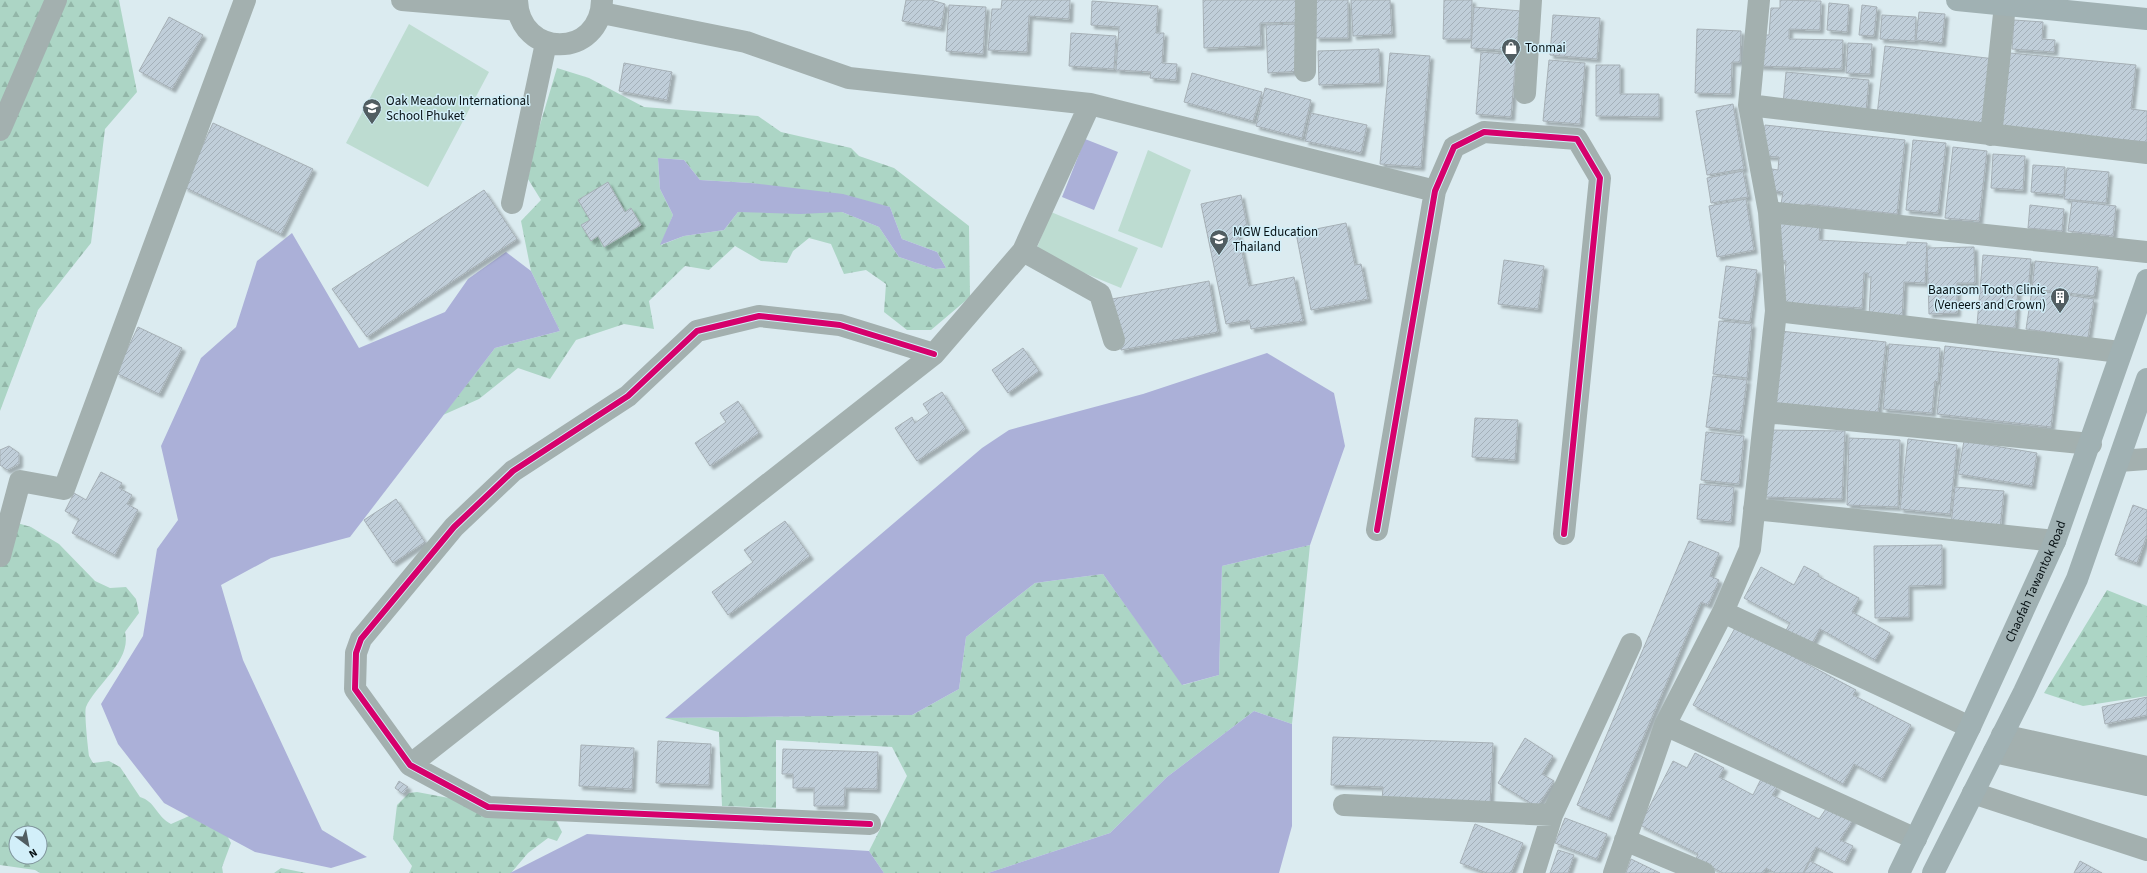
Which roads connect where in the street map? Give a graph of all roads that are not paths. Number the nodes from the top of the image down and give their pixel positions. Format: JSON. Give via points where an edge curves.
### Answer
{"nodes":[{"id":1,"x":56,"y":0,"type":"edge"},
{"id":2,"x":245,"y":0,"type":"edge"},
{"id":3,"x":402,"y":0,"type":"edge"},
{"id":4,"x":1306,"y":0,"type":"edge"},
{"id":5,"x":1531,"y":0,"type":"edge"},
{"id":6,"x":1759,"y":0,"type":"edge"},
{"id":7,"x":1957,"y":0,"type":"edge"},
{"id":8,"x":517,"y":5,"type":"edge"},
{"id":9,"x":2006,"y":5,"type":"junction"},
{"id":10,"x":602,"y":7,"type":"edge"},
{"id":11,"x":2147,"y":19,"type":"edge"},
{"id":12,"x":546,"y":43,"type":"junction"},
{"id":13,"x":1305,"y":70,"type":"dead end"},
{"id":14,"x":1525,"y":93,"type":"dead end"},
{"id":15,"x":1090,"y":104,"type":"junction"},
{"id":16,"x":1749,"y":105,"type":"junction"},
{"id":17,"x":0,"y":130,"type":"edge"},
{"id":18,"x":1991,"y":135,"type":"junction"},
{"id":19,"x":2147,"y":153,"type":"edge"},
{"id":20,"x":1435,"y":191,"type":"junction"},
{"id":21,"x":512,"y":203,"type":"dead end"},
{"id":22,"x":1769,"y":212,"type":"junction"},
{"id":23,"x":1023,"y":251,"type":"junction"},
{"id":24,"x":2147,"y":252,"type":"edge"},
{"id":25,"x":2147,"y":280,"type":"edge"},
{"id":26,"x":1776,"y":311,"type":"junction"},
{"id":27,"x":1114,"y":340,"type":"dead end"},
{"id":28,"x":2120,"y":352,"type":"junction"},
{"id":29,"x":934,"y":354,"type":"junction"},
{"id":30,"x":2147,"y":379,"type":"edge"},
{"id":31,"x":1765,"y":412,"type":"junction"},
{"id":32,"x":2090,"y":444,"type":"junction"},
{"id":33,"x":2147,"y":459,"type":"edge"},
{"id":34,"x":2119,"y":461,"type":"junction"},
{"id":35,"x":1754,"y":509,"type":"junction"},
{"id":36,"x":1377,"y":530,"type":"dead end"},
{"id":37,"x":1564,"y":534,"type":"dead end"},
{"id":38,"x":2055,"y":541,"type":"junction"},
{"id":39,"x":0,"y":556,"type":"edge"},
{"id":40,"x":1723,"y":612,"type":"junction"},
{"id":41,"x":1631,"y":644,"type":"dead end"},
{"id":42,"x":1665,"y":725,"type":"junction"},
{"id":43,"x":1970,"y":728,"type":"junction"},
{"id":44,"x":1998,"y":743,"type":"junction"},
{"id":45,"x":410,"y":765,"type":"junction"},
{"id":46,"x":2147,"y":767,"type":"edge"},
{"id":47,"x":2147,"y":784,"type":"edge"},
{"id":48,"x":1974,"y":793,"type":"junction"},
{"id":49,"x":1344,"y":805,"type":"dead end"},
{"id":50,"x":1552,"y":816,"type":"junction"},
{"id":51,"x":870,"y":824,"type":"dead end"},
{"id":52,"x":1916,"y":839,"type":"junction"},
{"id":53,"x":1625,"y":840,"type":"junction"},
{"id":54,"x":2147,"y":850,"type":"edge"},
{"id":55,"x":1534,"y":873,"type":"edge"},
{"id":56,"x":1614,"y":873,"type":"edge"},
{"id":57,"x":1704,"y":873,"type":"edge"},
{"id":58,"x":1899,"y":873,"type":"edge"},
{"id":59,"x":1933,"y":873,"type":"edge"}],
"edges":[{"from":1,"to":17,"type":"street"},
{"from":2,"to":39,"type":"street","via":[[64,489],[20,481]]},
{"from":3,"to":8,"type":"street"},
{"from":4,"to":13,"type":"street"},
{"from":5,"to":14,"type":"street"},
{"from":6,"to":16,"type":"street"},
{"from":7,"to":9,"type":"main road"},
{"from":8,"to":12,"type":"street","via":[[524,26],[533,36]]},
{"from":9,"to":11,"type":"main road"},
{"from":9,"to":18,"type":"street"},
{"from":10,"to":12,"type":"street","via":[[595,27],[576,42],[559,45]]},
{"from":10,"to":15,"type":"street","via":[[746,42],[849,78]]},
{"from":12,"to":21,"type":"street"},
{"from":15,"to":20,"type":"street"},
{"from":15,"to":23,"type":"street"},
{"from":16,"to":18,"type":"street"},
{"from":16,"to":22,"type":"street"},
{"from":18,"to":19,"type":"street"},
{"from":20,"to":36,"type":"street"},
{"from":20,"to":37,"type":"street","via":[[1454,146],[1484,132],[1577,139],[1600,178]]},
{"from":22,"to":24,"type":"street"},
{"from":22,"to":26,"type":"street"},
{"from":23,"to":27,"type":"street","via":[[1100,294]]},
{"from":23,"to":29,"type":"street"},
{"from":25,"to":28,"type":"main road","name":"Chaofah Tawantok Road"},
{"from":26,"to":28,"type":"street"},
{"from":26,"to":31,"type":"street"},
{"from":28,"to":32,"type":"main road","name":"Chaofah Tawantok Road"},
{"from":29,"to":45,"type":"street"},
{"from":29,"to":45,"type":"street","via":[[840,325],[759,316],[697,331],[628,396],[513,471],[454,527],[361,639],[356,653],[355,689]]},
{"from":30,"to":34,"type":"main road"},
{"from":31,"to":32,"type":"street"},
{"from":31,"to":35,"type":"street"},
{"from":32,"to":38,"type":"main road","name":"Chaofah Tawantok Road"},
{"from":33,"to":34,"type":"street"},
{"from":34,"to":44,"type":"main road","via":[[2077,579]]},
{"from":35,"to":38,"type":"street"},
{"from":35,"to":40,"type":"street","via":[[1750,549]]},
{"from":38,"to":43,"type":"main road","name":"Chaofah Tawantok Road"},
{"from":40,"to":42,"type":"street"},
{"from":40,"to":43,"type":"street"},
{"from":41,"to":50,"type":"street"},
{"from":42,"to":52,"type":"street"},
{"from":42,"to":53,"type":"street"},
{"from":43,"to":52,"type":"main road","name":"Chaofah Tawantok Road"},
{"from":44,"to":46,"type":"street"},
{"from":44,"to":47,"type":"street"},
{"from":44,"to":48,"type":"main road"},
{"from":45,"to":51,"type":"street","via":[[488,807]]},
{"from":48,"to":54,"type":"street"},
{"from":48,"to":59,"type":"main road"},
{"from":49,"to":50,"type":"street"},
{"from":50,"to":55,"type":"street"},
{"from":52,"to":58,"type":"main road","name":"Chaofah Tawantok Road"},
{"from":53,"to":56,"type":"street"},
{"from":53,"to":57,"type":"street"}]}
